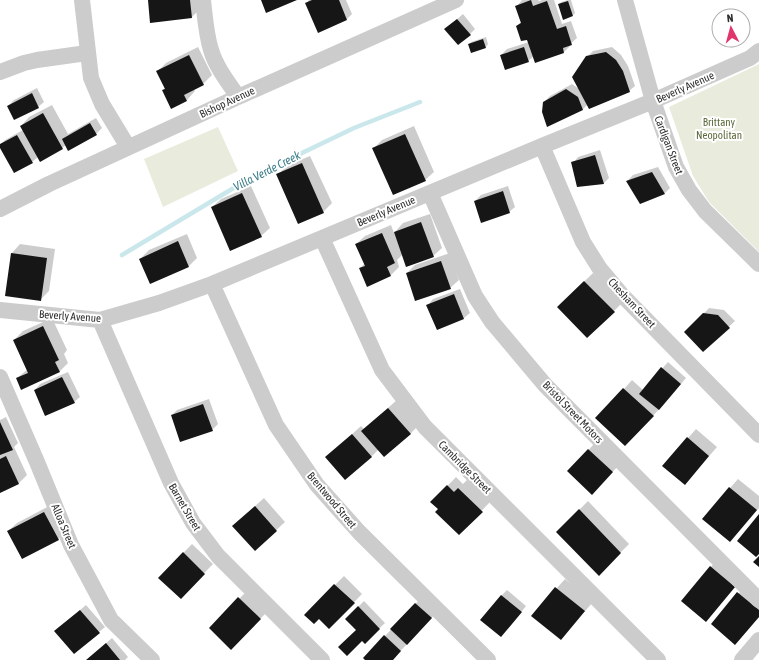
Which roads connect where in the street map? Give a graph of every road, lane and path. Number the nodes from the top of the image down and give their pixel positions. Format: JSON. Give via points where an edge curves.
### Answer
{"nodes":[{"id":1,"x":82,"y":0,"type":"edge"},
{"id":2,"x":203,"y":0,"type":"edge"},
{"id":3,"x":456,"y":0,"type":"edge"},
{"id":4,"x":625,"y":0,"type":"edge"},
{"id":5,"x":759,"y":51,"type":"edge"},
{"id":6,"x":87,"y":53,"type":"junction"},
{"id":7,"x":0,"y":72,"type":"edge"},
{"id":8,"x":238,"y":97,"type":"junction"},
{"id":9,"x":653,"y":101,"type":"junction"},
{"id":10,"x":542,"y":146,"type":"junction"},
{"id":11,"x":128,"y":147,"type":"junction"},
{"id":12,"x":430,"y":193,"type":"junction"},
{"id":13,"x":0,"y":209,"type":"edge"},
{"id":14,"x":322,"y":238,"type":"junction"},
{"id":15,"x":759,"y":264,"type":"edge"},
{"id":16,"x":212,"y":284,"type":"junction"},
{"id":17,"x":0,"y":310,"type":"edge"},
{"id":18,"x":100,"y":320,"type":"junction"},
{"id":19,"x":0,"y":377,"type":"edge"},
{"id":20,"x":759,"y":435,"type":"edge"},
{"id":21,"x":759,"y":600,"type":"edge"},
{"id":22,"x":759,"y":640,"type":"edge"},
{"id":23,"x":152,"y":660,"type":"edge"},
{"id":24,"x":322,"y":660,"type":"edge"},
{"id":25,"x":488,"y":660,"type":"edge"},
{"id":26,"x":658,"y":660,"type":"edge"},
{"id":27,"x":742,"y":660,"type":"edge"}],
"edges":[{"from":1,"to":6,"type":"street"},
{"from":2,"to":8,"type":"street","via":[[206,30],[212,52]]},
{"from":3,"to":8,"type":"street","name":"Bishop Avenue"},
{"from":4,"to":9,"type":"street","name":"Cardigan Street"},
{"from":5,"to":9,"type":"street","name":"Beverly Avenue","via":[[750,58]]},
{"from":6,"to":7,"type":"street","via":[[24,63]]},
{"from":6,"to":11,"type":"street","via":[[91,78],[102,104]]},
{"from":8,"to":11,"type":"street","name":"Bishop Avenue"},
{"from":9,"to":10,"type":"street","name":"Beverly Avenue"},
{"from":9,"to":15,"type":"street","name":"Cardigan Street","via":[[676,166],[689,190],[705,211]]},
{"from":10,"to":12,"type":"street","name":"Beverly Avenue"},
{"from":10,"to":20,"type":"street","name":"Chesham Street","via":[[582,242],[600,269],[621,294]]},
{"from":11,"to":13,"type":"street","name":"Bishop Avenue"},
{"from":12,"to":14,"type":"street","name":"Beverly Avenue"},
{"from":12,"to":21,"type":"street","name":"Bristol Street Motors","via":[[474,296],[492,322],[545,385]]},
{"from":14,"to":16,"type":"street","name":"Beverly Avenue"},
{"from":14,"to":26,"type":"street","name":"Cambridge Street","via":[[382,370],[425,427]]},
{"from":16,"to":18,"type":"street","name":"Beverly Avenue"},
{"from":16,"to":25,"type":"street","name":"Brentwood Street","via":[[276,425],[317,485],[359,532]]},
{"from":17,"to":18,"type":"street","name":"Beverly Avenue"},
{"from":18,"to":24,"type":"street","name":"Barnet Street","via":[[171,483],[193,523],[218,556]]},
{"from":19,"to":23,"type":"street","name":"Alloa Street","via":[[71,545],[111,620]]},
{"from":22,"to":27,"type":"street"}]}
